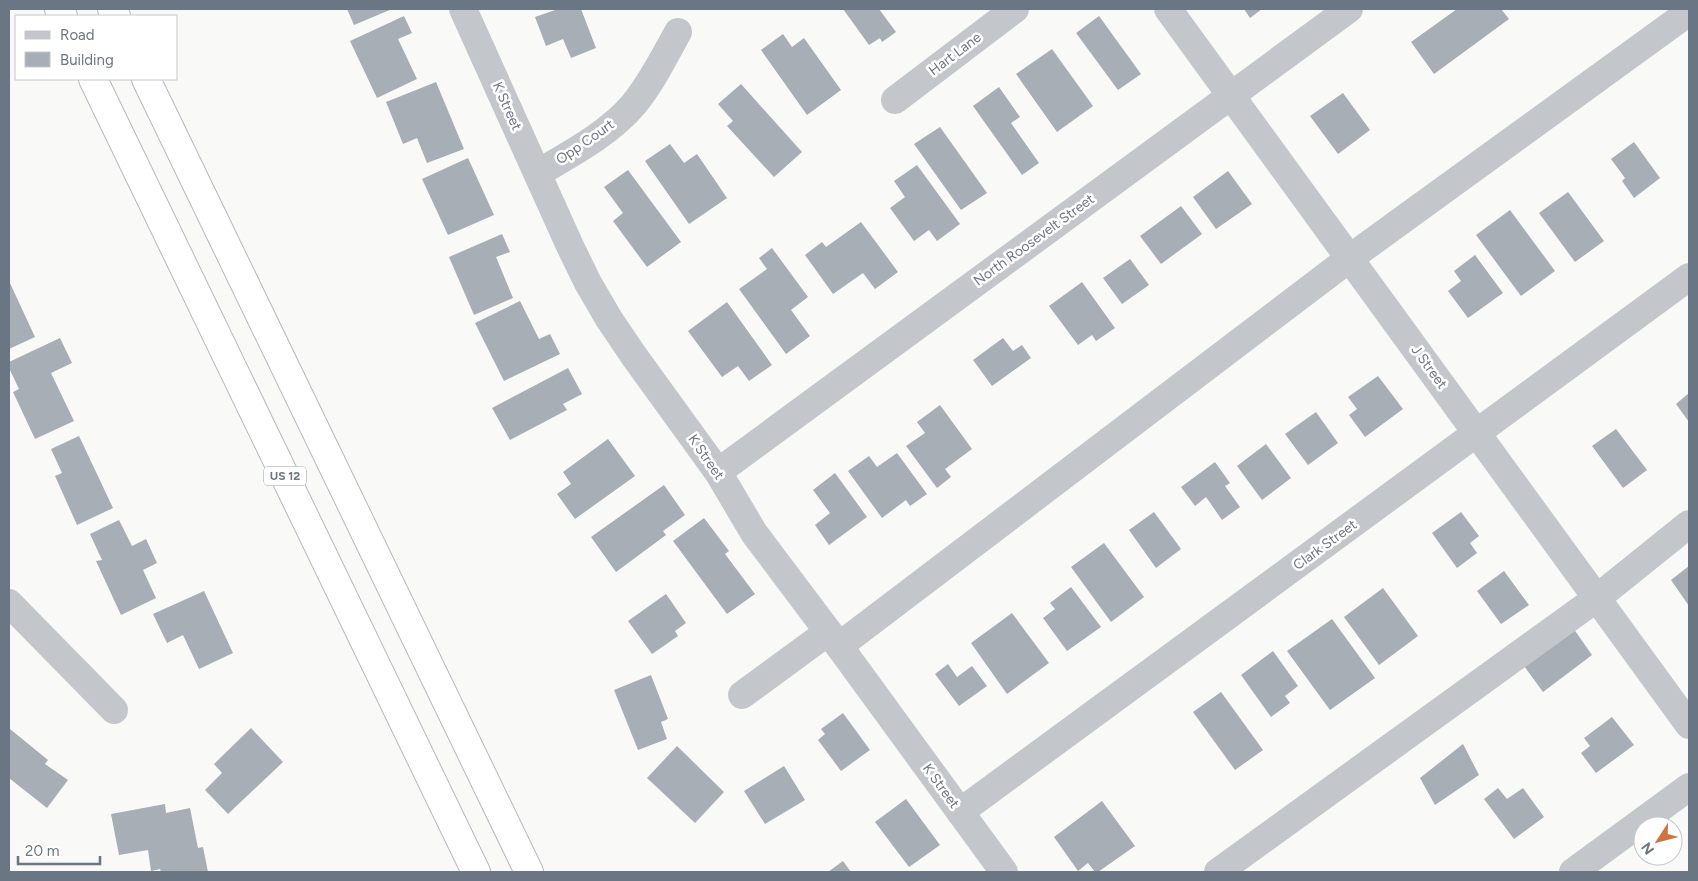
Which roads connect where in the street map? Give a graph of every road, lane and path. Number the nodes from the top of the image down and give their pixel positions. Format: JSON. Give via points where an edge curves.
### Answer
{"nodes":[{"id":1,"x":463,"y":9,"type":"edge"},
{"id":2,"x":1015,"y":9,"type":"edge"},
{"id":3,"x":1168,"y":9,"type":"edge"},
{"id":4,"x":1349,"y":9,"type":"edge"},
{"id":5,"x":1689,"y":12,"type":"edge"},
{"id":6,"x":678,"y":32,"type":"dead end"},
{"id":7,"x":93,"y":80,"type":"edge"},
{"id":8,"x":146,"y":80,"type":"edge"},
{"id":9,"x":1232,"y":95,"type":"junction"},
{"id":10,"x":895,"y":100,"type":"dead end"},
{"id":11,"x":538,"y":173,"type":"junction"},
{"id":12,"x":1350,"y":258,"type":"junction"},
{"id":13,"x":1689,"y":277,"type":"edge"},
{"id":14,"x":1477,"y":433,"type":"junction"},
{"id":15,"x":718,"y":472,"type":"junction"},
{"id":16,"x":1689,"y":524,"type":"edge"},
{"id":17,"x":1597,"y":598,"type":"junction"},
{"id":18,"x":9,"y":603,"type":"edge"},
{"id":19,"x":834,"y":639,"type":"junction"},
{"id":20,"x":742,"y":695,"type":"dead end"},
{"id":21,"x":114,"y":710,"type":"dead end"},
{"id":22,"x":1689,"y":725,"type":"edge"},
{"id":23,"x":1689,"y":787,"type":"edge"},
{"id":24,"x":960,"y":812,"type":"junction"},
{"id":25,"x":476,"y":872,"type":"edge"},
{"id":26,"x":529,"y":872,"type":"edge"},
{"id":27,"x":1003,"y":872,"type":"edge"},
{"id":28,"x":1218,"y":872,"type":"edge"},
{"id":29,"x":1573,"y":872,"type":"edge"}],
"edges":[{"from":1,"to":11,"type":"street","name":"K Street"},
{"from":2,"to":10,"type":"street","name":"Hart Lane"},
{"from":3,"to":9,"type":"street","name":"J Street"},
{"from":4,"to":9,"type":"street","name":"North Roosevelt Street"},
{"from":5,"to":12,"type":"street"},
{"from":6,"to":11,"type":"street","name":"Opp Court","via":[[633,105],[603,132]]},
{"from":7,"to":25,"type":"highway","number":"US 12"},
{"from":8,"to":26,"type":"highway"},
{"from":9,"to":12,"type":"street","name":"J Street"},
{"from":9,"to":15,"type":"street","name":"North Roosevelt Street"},
{"from":11,"to":15,"type":"street","name":"K Street","via":[[588,283],[609,319]]},
{"from":12,"to":14,"type":"street","name":"J Street"},
{"from":12,"to":19,"type":"street"},
{"from":13,"to":14,"type":"street","name":"Clark Street"},
{"from":14,"to":17,"type":"street","name":"J Street"},
{"from":14,"to":24,"type":"street","name":"Clark Street"},
{"from":15,"to":19,"type":"street","name":"K Street","via":[[754,533]]},
{"from":16,"to":17,"type":"street"},
{"from":17,"to":22,"type":"street","name":"J Street"},
{"from":17,"to":28,"type":"street"},
{"from":18,"to":21,"type":"street"},
{"from":19,"to":20,"type":"street"},
{"from":19,"to":24,"type":"street","name":"K Street"},
{"from":23,"to":29,"type":"street"},
{"from":24,"to":27,"type":"street","name":"K Street"}]}
